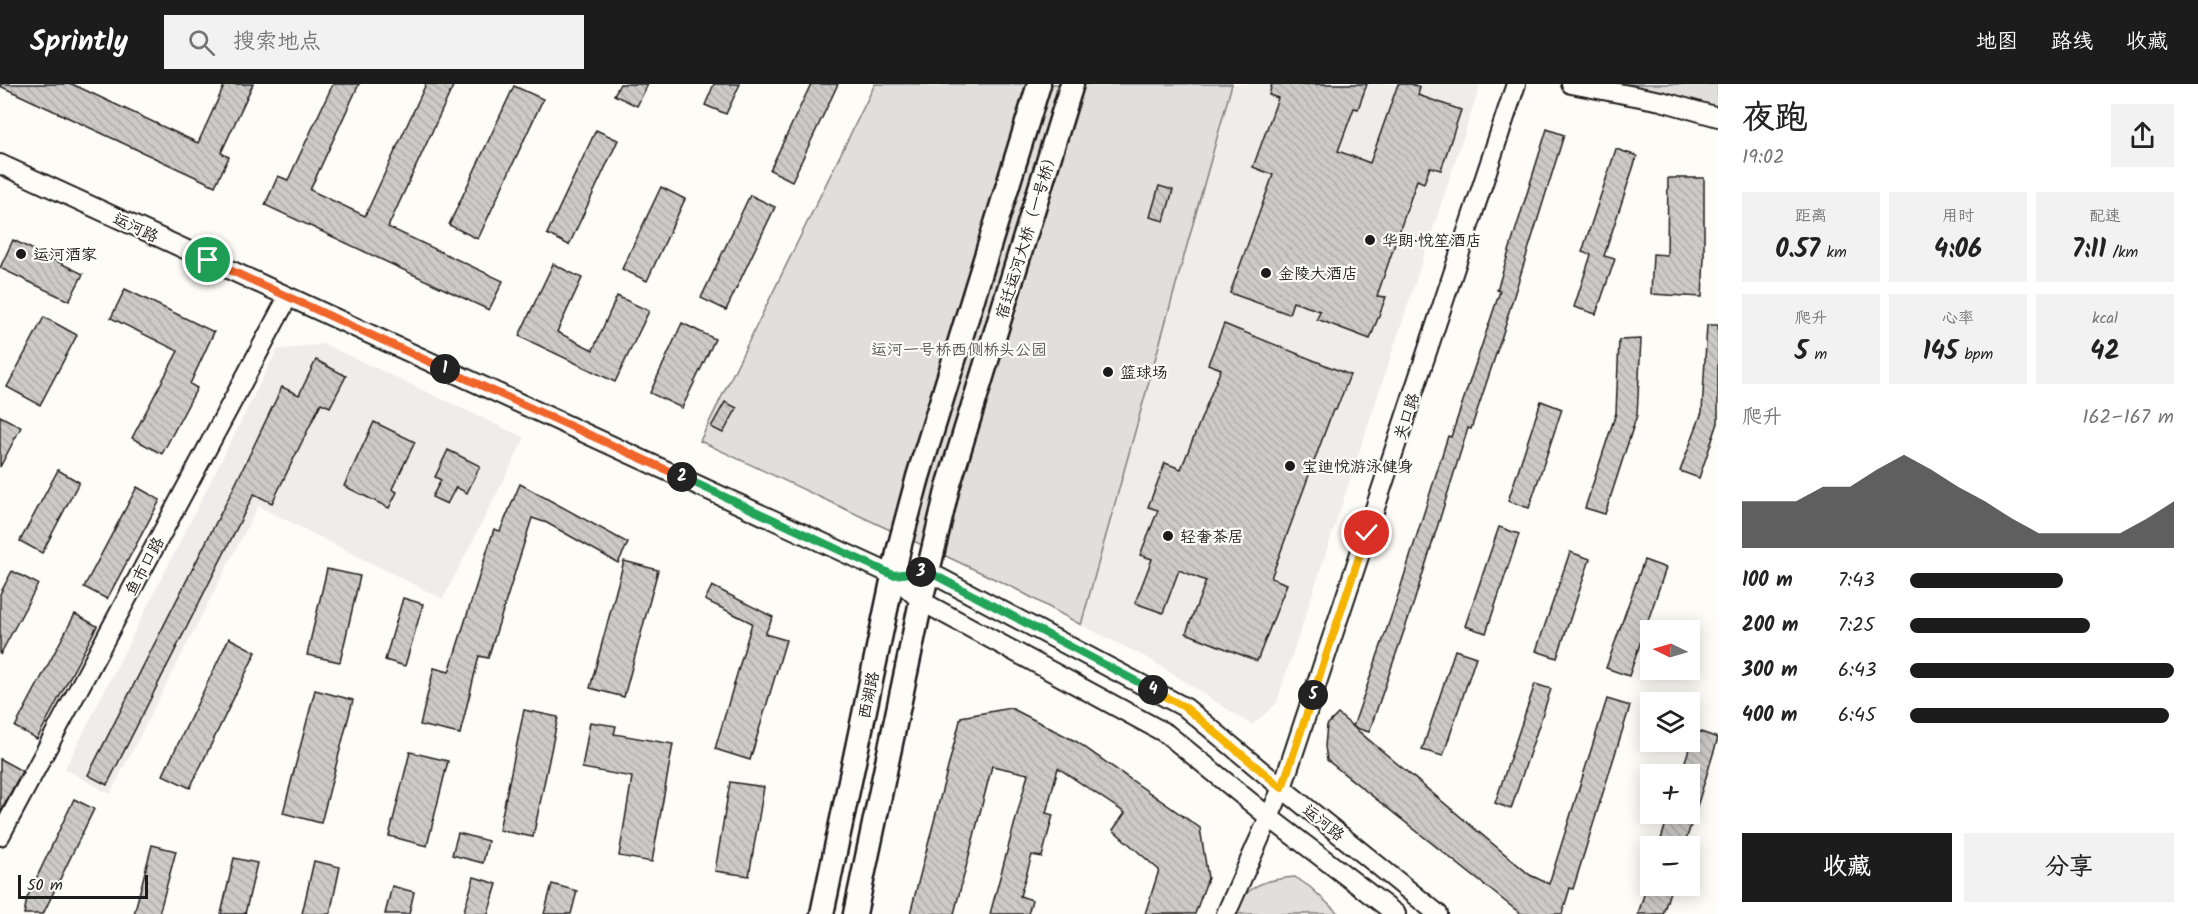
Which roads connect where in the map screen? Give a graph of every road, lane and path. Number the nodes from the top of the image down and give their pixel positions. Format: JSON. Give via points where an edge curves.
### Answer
{"nodes":[{"id":1,"x":1039,"y":84,"type":"edge"},
{"id":2,"x":1072,"y":84,"type":"edge"},
{"id":3,"x":1516,"y":84,"type":"edge"},
{"id":4,"x":1571,"y":84,"type":"edge"},
{"id":5,"x":1718,"y":117,"type":"edge"},
{"id":6,"x":0,"y":164,"type":"edge"},
{"id":7,"x":288,"y":297,"type":"junction"},
{"id":8,"x":918,"y":477,"type":"joint"},
{"id":9,"x":948,"y":487,"type":"joint"},
{"id":10,"x":927,"y":571,"type":"junction"},
{"id":11,"x":893,"y":575,"type":"junction"},
{"id":12,"x":921,"y":602,"type":"junction"},
{"id":13,"x":1282,"y":788,"type":"junction"},
{"id":14,"x":1269,"y":818,"type":"junction"},
{"id":15,"x":0,"y":836,"type":"edge"},
{"id":16,"x":822,"y":914,"type":"edge"},
{"id":17,"x":855,"y":914,"type":"edge"},
{"id":18,"x":1226,"y":914,"type":"edge"},
{"id":19,"x":1396,"y":914,"type":"edge"},
{"id":20,"x":1438,"y":914,"type":"edge"}],
"edges":[{"from":1,"to":8,"type":"main road","name":"宿迁运河大桥（一号桥）"},
{"from":2,"to":9,"type":"main road","name":"宿迁运河大桥（一号桥）"},
{"from":3,"to":13,"type":"street","name":"关口路"},
{"from":4,"to":5,"type":"street"},
{"from":6,"to":7,"type":"street","name":"运河路"},
{"from":7,"to":11,"type":"street","name":"运河路"},
{"from":7,"to":15,"type":"street","name":"鱼市口路"},
{"from":8,"to":11,"type":"main road","name":"西湖路"},
{"from":9,"to":10,"type":"main road","name":"西湖路"},
{"from":10,"to":11,"type":"street"},
{"from":10,"to":12,"type":"main road","name":"西湖路"},
{"from":10,"to":13,"type":"street","name":"运河路","via":[[1186,708]]},
{"from":11,"to":12,"type":"street","name":"运河路"},
{"from":11,"to":16,"type":"main road","name":"西湖路"},
{"from":12,"to":14,"type":"street","name":"运河路","via":[[1167,734]]},
{"from":12,"to":17,"type":"main road","name":"西湖路"},
{"from":13,"to":14,"type":"street","name":"关口路"},
{"from":13,"to":20,"type":"street","name":"运河路"},
{"from":14,"to":18,"type":"street","name":"关口路"},
{"from":14,"to":19,"type":"street","name":"运河路"}]}
